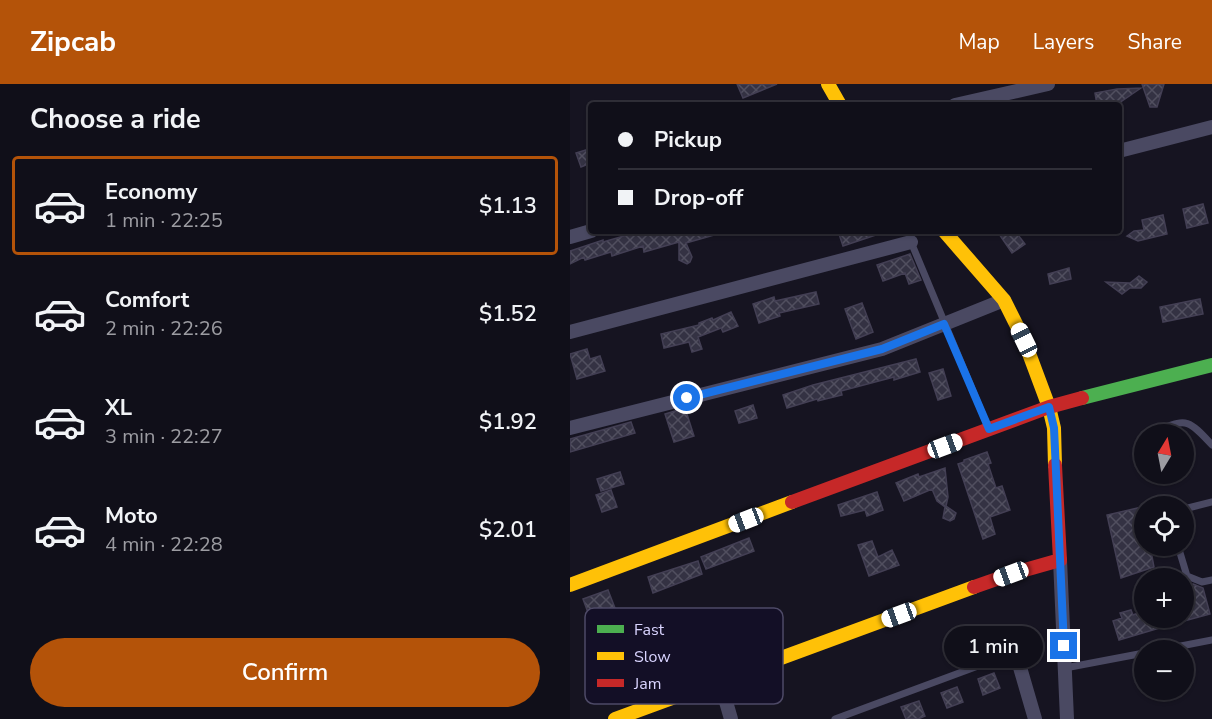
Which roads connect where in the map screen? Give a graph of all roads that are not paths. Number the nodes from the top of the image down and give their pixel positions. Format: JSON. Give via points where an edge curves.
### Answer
{"nodes":[{"id":1,"x":828,"y":84,"type":"edge"},
{"id":2,"x":1048,"y":84,"type":"edge"},
{"id":3,"x":838,"y":102,"type":"edge"},
{"id":4,"x":968,"y":102,"type":"edge"},
{"id":5,"x":1212,"y":127,"type":"edge"},
{"id":6,"x":1122,"y":150,"type":"edge"},
{"id":7,"x":588,"y":232,"type":"edge"},
{"id":8,"x":947,"y":234,"type":"edge"},
{"id":9,"x":570,"y":237,"type":"edge"},
{"id":10,"x":911,"y":242,"type":"joint"},
{"id":11,"x":1004,"y":300,"type":"junction"},
{"id":12,"x":944,"y":324,"type":"junction"},
{"id":13,"x":570,"y":332,"type":"edge"},
{"id":14,"x":1212,"y":365,"type":"edge"},
{"id":15,"x":1049,"y":407,"type":"junction"},
{"id":16,"x":1179,"y":424,"type":"edge"},
{"id":17,"x":1194,"y":424,"type":"edge"},
{"id":18,"x":1194,"y":424,"type":"edge"},
{"id":19,"x":570,"y":428,"type":"edge"},
{"id":20,"x":989,"y":429,"type":"junction"},
{"id":21,"x":1212,"y":445,"type":"edge"},
{"id":22,"x":1212,"y":502,"type":"edge"},
{"id":23,"x":1194,"y":506,"type":"edge"},
{"id":24,"x":1181,"y":556,"type":"edge"},
{"id":25,"x":1060,"y":560,"type":"junction"},
{"id":26,"x":1212,"y":580,"type":"edge"},
{"id":27,"x":570,"y":585,"type":"edge"},
{"id":28,"x":1212,"y":640,"type":"edge"},
{"id":29,"x":1194,"y":643,"type":"edge"},
{"id":30,"x":1134,"y":655,"type":"edge"},
{"id":31,"x":1005,"y":656,"type":"joint"},
{"id":32,"x":783,"y":658,"type":"edge"},
{"id":33,"x":1065,"y":668,"type":"junction"},
{"id":34,"x":656,"y":704,"type":"edge"},
{"id":35,"x":727,"y":704,"type":"edge"},
{"id":36,"x":615,"y":719,"type":"edge"},
{"id":37,"x":731,"y":719,"type":"edge"},
{"id":38,"x":835,"y":719,"type":"edge"},
{"id":39,"x":1035,"y":719,"type":"edge"},
{"id":40,"x":1067,"y":719,"type":"edge"}],
"edges":[{"from":1,"to":3,"type":"street"},
{"from":2,"to":4,"type":"street"},
{"from":5,"to":6,"type":"street"},
{"from":7,"to":9,"type":"street"},
{"from":8,"to":11,"type":"street"},
{"from":10,"to":12,"type":"lane"},
{"from":10,"to":13,"type":"street"},
{"from":11,"to":12,"type":"street"},
{"from":11,"to":15,"type":"street"},
{"from":12,"to":19,"type":"street","via":[[882,349]]},
{"from":12,"to":20,"type":"lane"},
{"from":14,"to":15,"type":"street"},
{"from":15,"to":20,"type":"street"},
{"from":15,"to":25,"type":"street","via":[[1054,428]]},
{"from":16,"to":18,"type":"lane"},
{"from":17,"to":21,"type":"lane"},
{"from":20,"to":27,"type":"street"},
{"from":22,"to":23,"type":"lane"},
{"from":24,"to":26,"type":"lane","via":[[1187,576],[1202,582]]},
{"from":25,"to":32,"type":"street","via":[[1011,574]]},
{"from":25,"to":33,"type":"street"},
{"from":28,"to":29,"type":"lane"},
{"from":30,"to":33,"type":"lane"},
{"from":31,"to":38,"type":"lane"},
{"from":31,"to":39,"type":"street","via":[[1019,664]]},
{"from":33,"to":40,"type":"street"},
{"from":34,"to":36,"type":"street"},
{"from":35,"to":37,"type":"street"}]}
